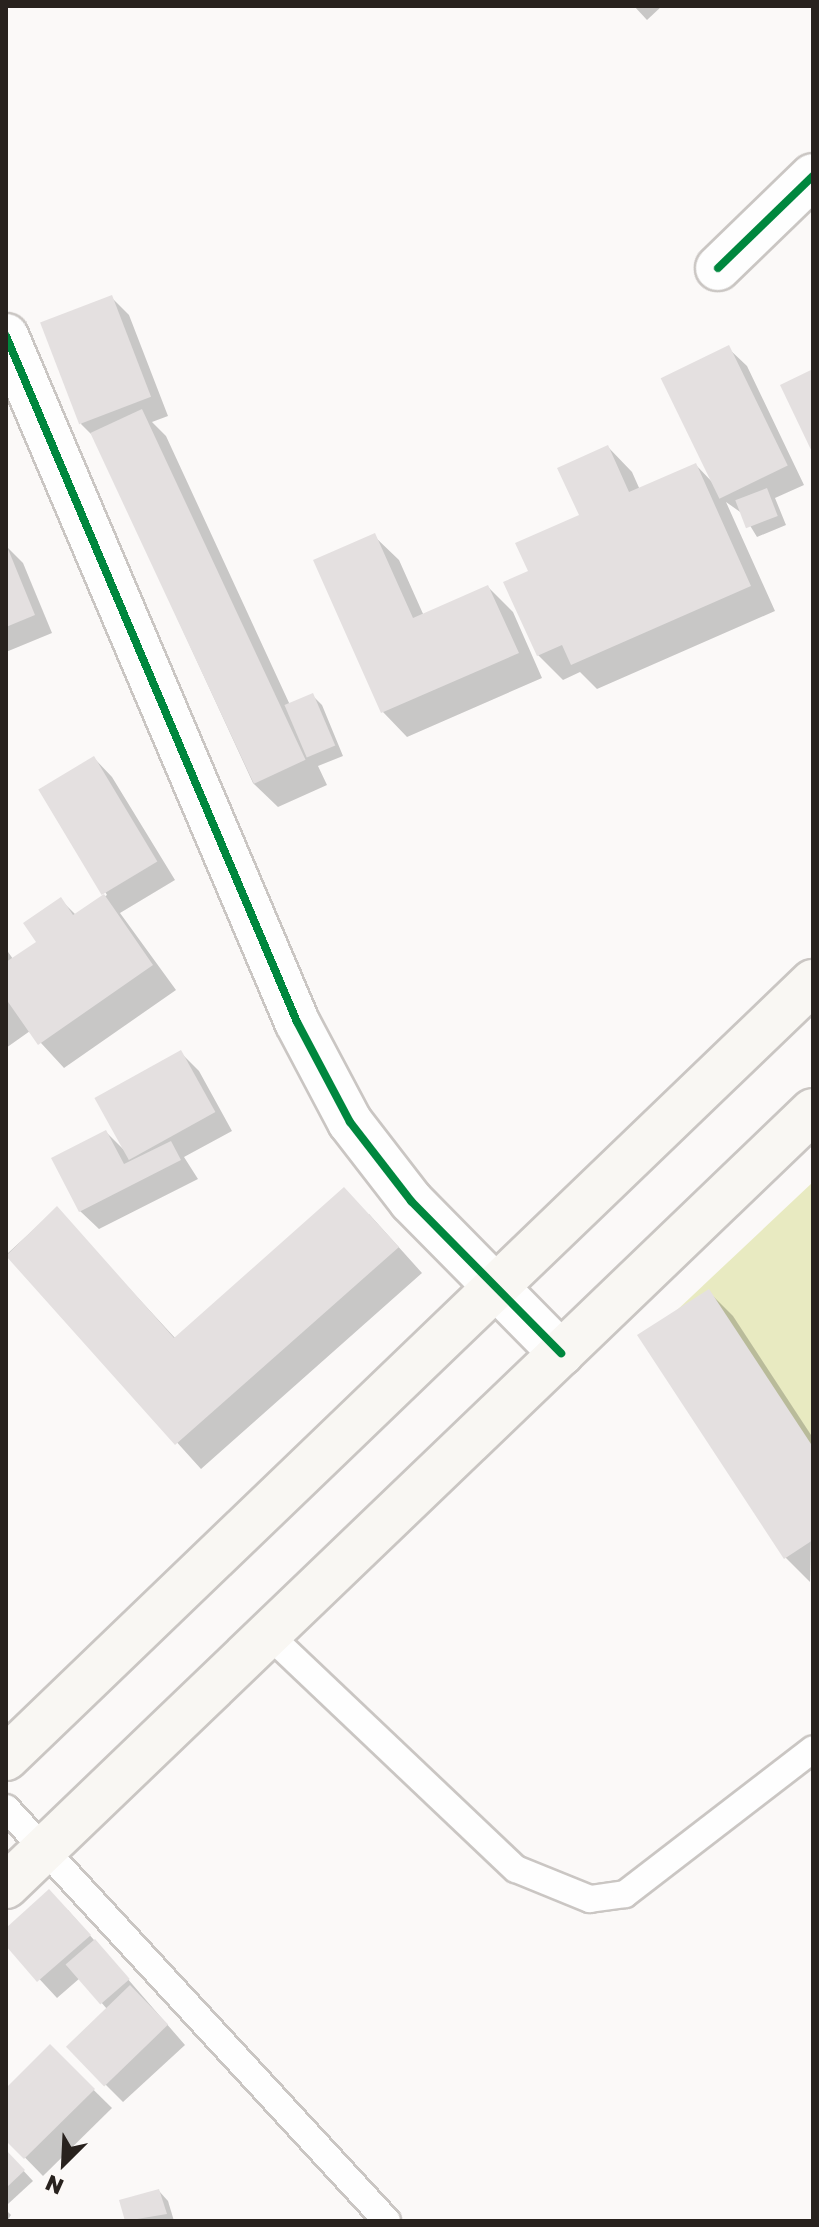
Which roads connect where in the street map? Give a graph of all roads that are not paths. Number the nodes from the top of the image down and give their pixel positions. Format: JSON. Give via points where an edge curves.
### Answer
{"nodes":[{"id":1,"x":813,"y":176,"type":"edge"},
{"id":2,"x":718,"y":268,"type":"dead end"},
{"id":3,"x":6,"y":336,"type":"edge"},
{"id":4,"x":18,"y":394,"type":"edge"},
{"id":5,"x":813,"y":982,"type":"edge"},
{"id":6,"x":813,"y":1111,"type":"edge"},
{"id":7,"x":496,"y":1287,"type":"junction"},
{"id":8,"x":561,"y":1353,"type":"junction"},
{"id":9,"x":269,"y":1635,"type":"junction"},
{"id":10,"x":813,"y":1749,"type":"edge"},
{"id":11,"x":6,"y":1758,"type":"edge"},
{"id":12,"x":6,"y":1808,"type":"edge"},
{"id":13,"x":44,"y":1850,"type":"junction"},
{"id":14,"x":6,"y":1886,"type":"edge"},
{"id":15,"x":387,"y":2221,"type":"edge"}],
"edges":[{"from":1,"to":2,"type":"street"},
{"from":3,"to":4,"type":"street"},
{"from":4,"to":7,"type":"street","via":[[297,1022],[343,1110],[411,1201]]},
{"from":5,"to":7,"type":"main road"},
{"from":6,"to":8,"type":"main road"},
{"from":7,"to":8,"type":"street"},
{"from":7,"to":11,"type":"main road"},
{"from":8,"to":9,"type":"main road"},
{"from":9,"to":10,"type":"lane","via":[[516,1869],[590,1899],[625,1894]]},
{"from":9,"to":13,"type":"main road"},
{"from":12,"to":13,"type":"lane"},
{"from":13,"to":14,"type":"main road"},
{"from":13,"to":15,"type":"lane"}]}
